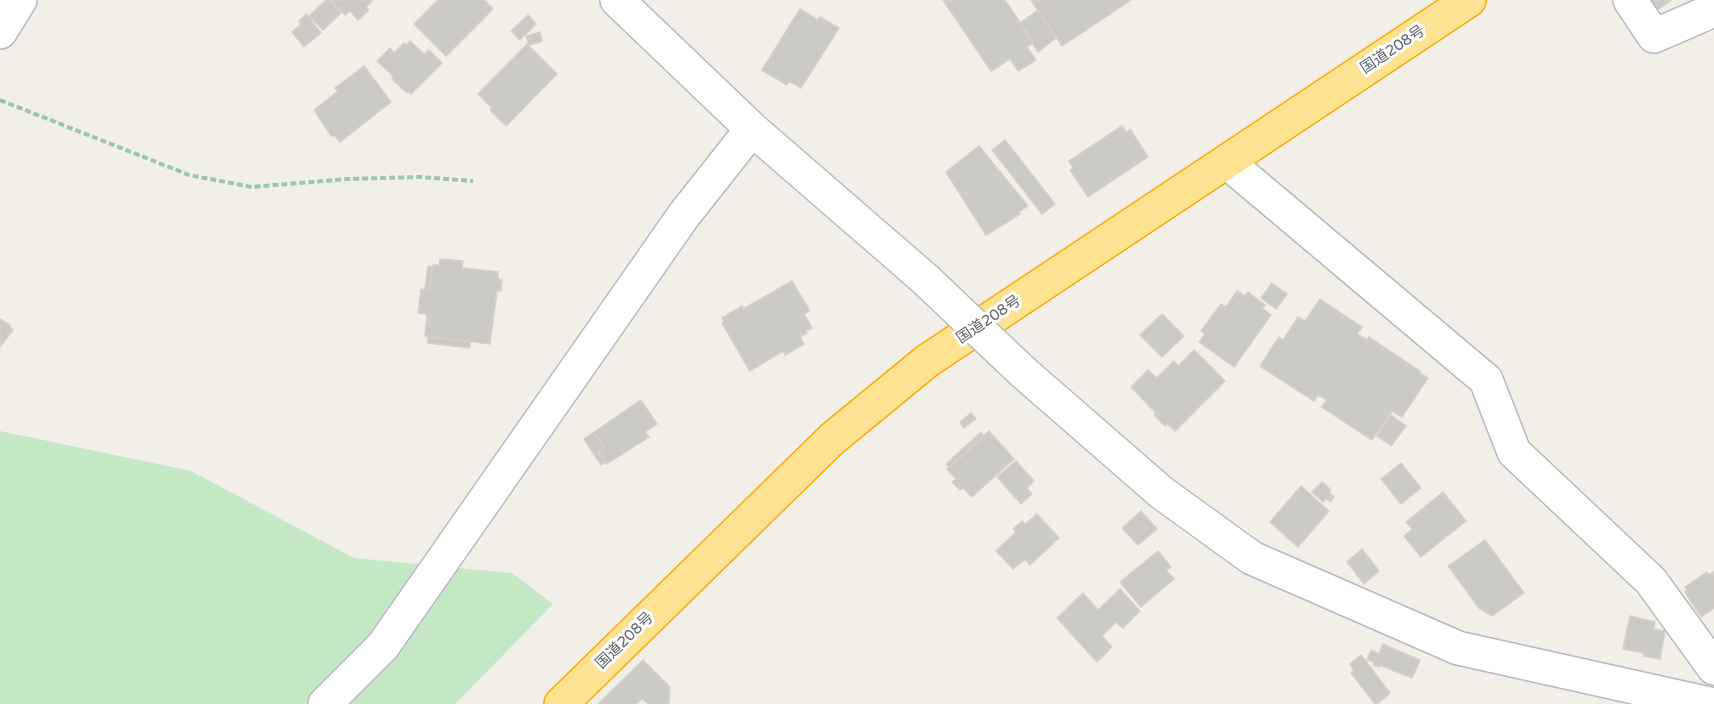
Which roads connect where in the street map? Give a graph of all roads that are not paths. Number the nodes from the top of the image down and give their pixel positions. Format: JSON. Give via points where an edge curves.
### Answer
{"nodes":[{"id":1,"x":20,"y":0,"type":"edge"},
{"id":2,"x":617,"y":0,"type":"edge"},
{"id":3,"x":1469,"y":0,"type":"edge"},
{"id":4,"x":1630,"y":0,"type":"edge"},
{"id":5,"x":1714,"y":10,"type":"edge"},
{"id":6,"x":0,"y":32,"type":"edge"},
{"id":7,"x":752,"y":129,"type":"junction"},
{"id":8,"x":1227,"y":162,"type":"junction"},
{"id":9,"x":1714,"y":668,"type":"edge"},
{"id":10,"x":325,"y":704,"type":"edge"},
{"id":11,"x":561,"y":704,"type":"edge"},
{"id":12,"x":1710,"y":704,"type":"edge"}],
"edges":[{"from":1,"to":6,"type":"street"},
{"from":2,"to":7,"type":"street"},
{"from":3,"to":8,"type":"highway","name":"国道208号"},
{"from":4,"to":5,"type":"street","via":[[1654,36]]},
{"from":7,"to":10,"type":"street","via":[[684,215],[383,646]]},
{"from":7,"to":12,"type":"street","bridge":true,"via":[[1162,493],[1252,558],[1458,648]]},
{"from":8,"to":9,"type":"street","via":[[1486,380],[1514,452],[1651,581]]},
{"from":8,"to":11,"type":"highway","name":"国道208号","via":[[927,362],[832,439]]}]}
